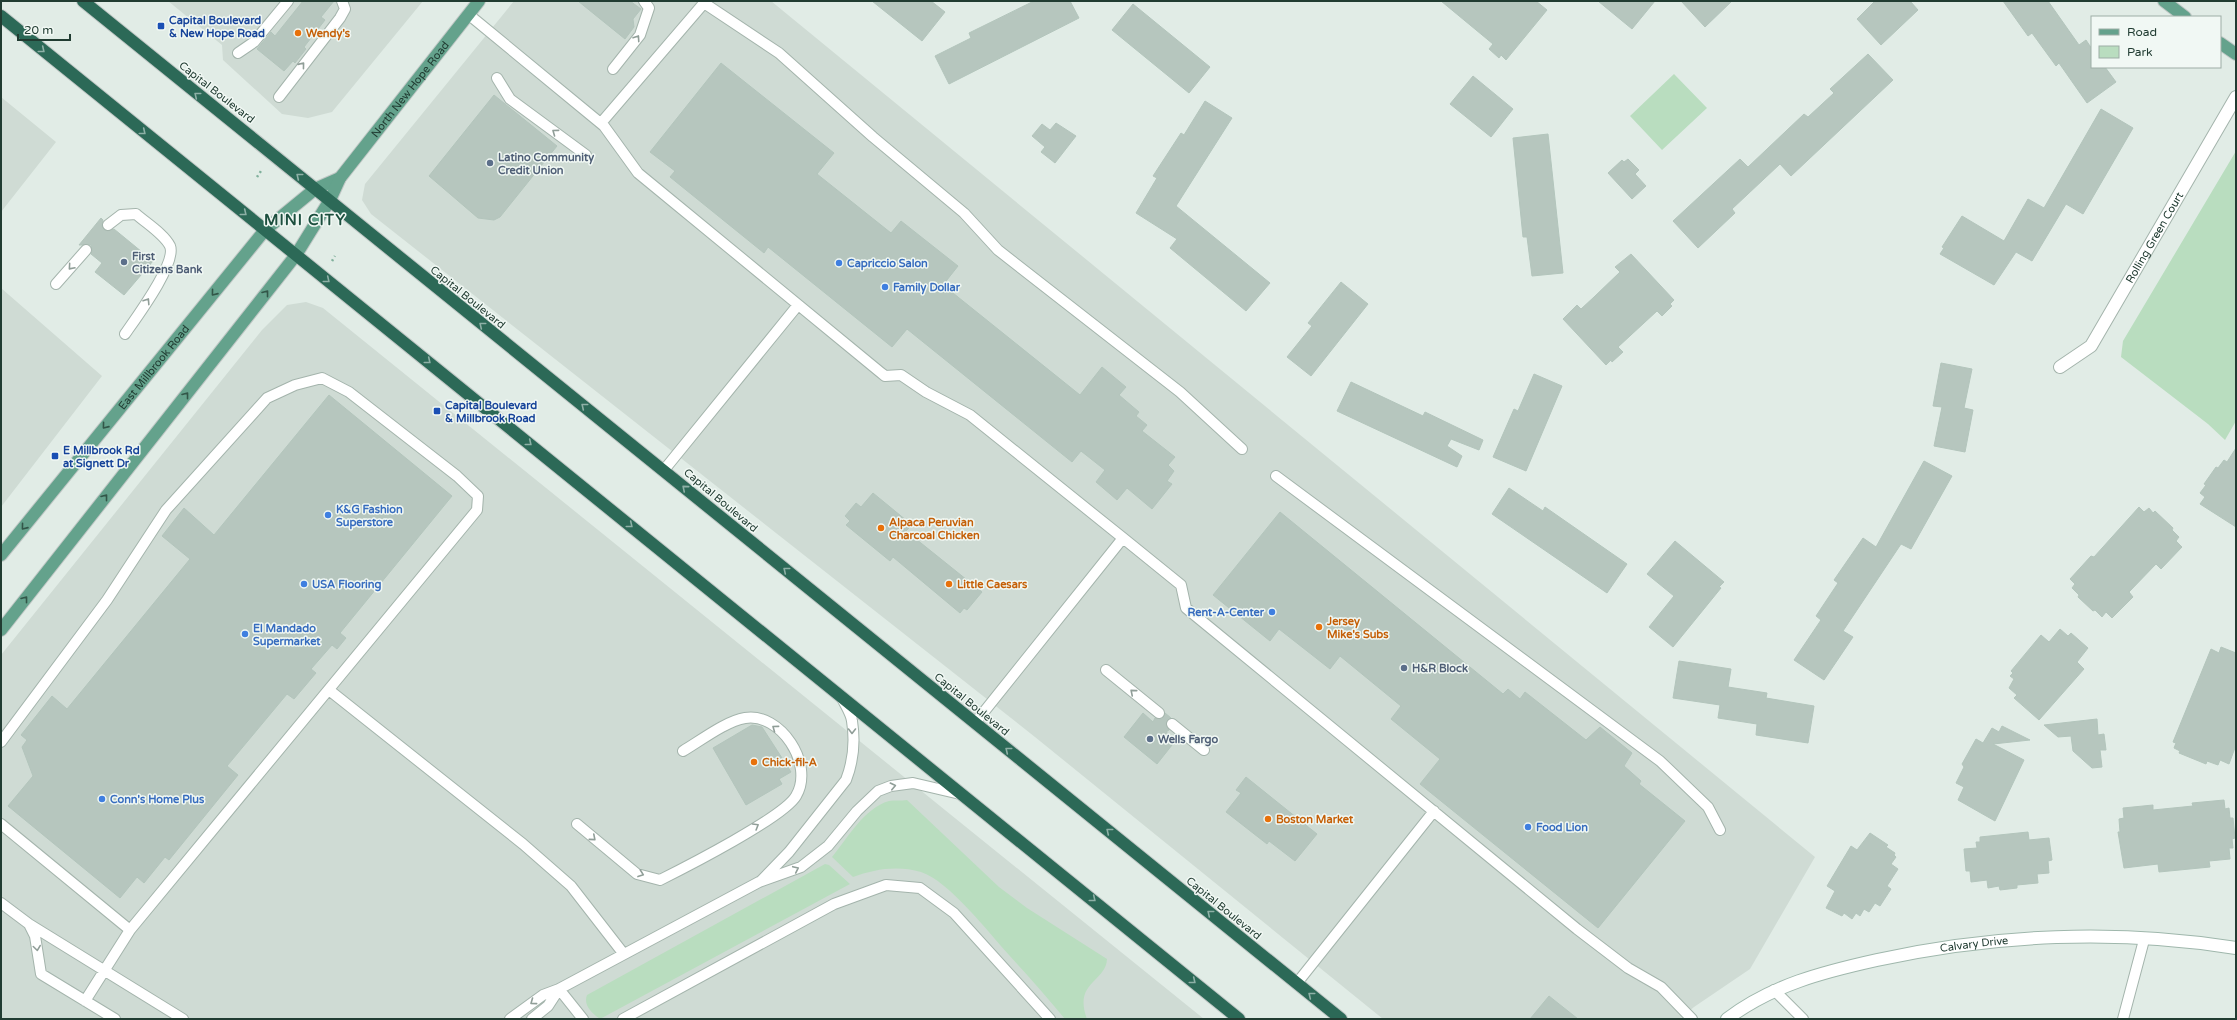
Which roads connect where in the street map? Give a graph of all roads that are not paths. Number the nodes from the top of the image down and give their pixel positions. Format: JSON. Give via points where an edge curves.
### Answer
{"nodes":[{"id":1,"x":83,"y":1,"type":"edge"},
{"id":2,"x":288,"y":1,"type":"edge"},
{"id":3,"x":479,"y":1,"type":"edge"},
{"id":4,"x":644,"y":1,"type":"edge"},
{"id":5,"x":2164,"y":1,"type":"edge"},
{"id":6,"x":703,"y":2,"type":"edge"},
{"id":7,"x":346,"y":4,"type":"edge"},
{"id":8,"x":468,"y":14,"type":"junction"},
{"id":9,"x":1,"y":16,"type":"edge"},
{"id":10,"x":2184,"y":16,"type":"edge"},
{"id":11,"x":2221,"y":43,"type":"edge"},
{"id":12,"x":238,"y":53,"type":"dead end"},
{"id":13,"x":2236,"y":54,"type":"edge"},
{"id":14,"x":614,"y":69,"type":"dead end"},
{"id":15,"x":497,"y":78,"type":"dead end"},
{"id":16,"x":278,"y":97,"type":"dead end"},
{"id":17,"x":2236,"y":97,"type":"edge"},
{"id":18,"x":601,"y":123,"type":"junction"},
{"id":19,"x":586,"y":155,"type":"dead end"},
{"id":20,"x":340,"y":178,"type":"junction"},
{"id":21,"x":315,"y":189,"type":"junction"},
{"id":22,"x":330,"y":200,"type":"junction"},
{"id":23,"x":108,"y":225,"type":"dead end"},
{"id":24,"x":265,"y":230,"type":"junction"},
{"id":25,"x":86,"y":250,"type":"dead end"},
{"id":26,"x":296,"y":255,"type":"junction"},
{"id":27,"x":56,"y":284,"type":"dead end"},
{"id":28,"x":798,"y":305,"type":"junction"},
{"id":29,"x":125,"y":334,"type":"dead end"},
{"id":30,"x":2060,"y":367,"type":"dead end"},
{"id":31,"x":1242,"y":449,"type":"dead end"},
{"id":32,"x":664,"y":470,"type":"junction"},
{"id":33,"x":1276,"y":476,"type":"dead end"},
{"id":34,"x":1123,"y":538,"type":"junction"},
{"id":35,"x":1,"y":555,"type":"edge"},
{"id":36,"x":1,"y":630,"type":"edge"},
{"id":37,"x":1106,"y":670,"type":"dead end"},
{"id":38,"x":329,"y":690,"type":"junction"},
{"id":39,"x":840,"y":694,"type":"junction"},
{"id":40,"x":1159,"y":714,"type":"dead end"},
{"id":41,"x":975,"y":723,"type":"junction"},
{"id":42,"x":1172,"y":724,"type":"dead end"},
{"id":43,"x":1,"y":742,"type":"edge"},
{"id":44,"x":683,"y":750,"type":"dead end"},
{"id":45,"x":1204,"y":750,"type":"dead end"},
{"id":46,"x":964,"y":795,"type":"junction"},
{"id":47,"x":1434,"y":811,"type":"junction"},
{"id":48,"x":1,"y":824,"type":"edge"},
{"id":49,"x":577,"y":824,"type":"dead end"},
{"id":50,"x":1720,"y":830,"type":"dead end"},
{"id":51,"x":760,"y":882,"type":"junction"},
{"id":52,"x":1,"y":903,"type":"edge"},
{"id":53,"x":29,"y":924,"type":"junction"},
{"id":54,"x":130,"y":930,"type":"junction"},
{"id":55,"x":2144,"y":940,"type":"junction"},
{"id":56,"x":2236,"y":948,"type":"edge"},
{"id":57,"x":623,"y":954,"type":"junction"},
{"id":58,"x":105,"y":970,"type":"junction"},
{"id":59,"x":1297,"y":983,"type":"junction"},
{"id":60,"x":559,"y":989,"type":"junction"},
{"id":61,"x":1774,"y":990,"type":"junction"},
{"id":62,"x":85,"y":1001,"type":"junction"},
{"id":63,"x":115,"y":1019,"type":"edge"},
{"id":64,"x":183,"y":1019,"type":"edge"},
{"id":65,"x":510,"y":1019,"type":"edge"},
{"id":66,"x":532,"y":1019,"type":"edge"},
{"id":67,"x":583,"y":1019,"type":"edge"},
{"id":68,"x":623,"y":1019,"type":"edge"},
{"id":69,"x":1050,"y":1019,"type":"edge"},
{"id":70,"x":1239,"y":1019,"type":"edge"},
{"id":71,"x":1342,"y":1019,"type":"edge"},
{"id":72,"x":1692,"y":1019,"type":"edge"},
{"id":73,"x":1726,"y":1019,"type":"edge"},
{"id":74,"x":1803,"y":1019,"type":"edge"},
{"id":75,"x":2123,"y":1019,"type":"edge"}],
"edges":[{"from":21,"to":1,"type":"highway","name":"Capital Boulevard","one_way":true},
{"from":2,"to":12,"type":"lane","via":[[254,42]]},
{"from":3,"to":8,"type":"main road","name":"North New Hope Road"},
{"from":14,"to":4,"type":"lane","one_way":true,"via":[[640,35],[649,8]]},
{"from":5,"to":10,"type":"main road"},
{"from":6,"to":18,"type":"lane"},
{"from":6,"to":31,"type":"lane","via":[[779,53],[873,137],[964,213],[998,250],[1180,392]]},
{"from":16,"to":7,"type":"lane","one_way":true,"via":[[340,18]]},
{"from":8,"to":18,"type":"lane"},
{"from":8,"to":20,"type":"main road","name":"North New Hope Road"},
{"from":9,"to":24,"type":"highway","one_way":true},
{"from":11,"to":13,"type":"main road"},
{"from":19,"to":15,"type":"lane","one_way":true,"via":[[510,99]]},
{"from":17,"to":30,"type":"street","name":"Rolling Green Court","via":[[2090,346]]},
{"from":18,"to":28,"type":"lane","via":[[638,173]]},
{"from":20,"to":21,"type":"main road","name":"North New Hope Road"},
{"from":20,"to":22,"type":"main road","name":"North New Hope Road"},
{"from":21,"to":22,"type":"highway","name":"Capital Boulevard"},
{"from":21,"to":24,"type":"main road","name":"East Millbrook Road"},
{"from":22,"to":26,"type":"main road","name":"North New Hope Road"},
{"from":32,"to":22,"type":"highway","name":"Capital Boulevard","one_way":true},
{"from":29,"to":23,"type":"lane","one_way":true,"via":[[154,291],[170,259],[171,248],[136,214],[122,215]]},
{"from":24,"to":26,"type":"highway"},
{"from":24,"to":35,"type":"main road","name":"East Millbrook Road","one_way":true},
{"from":25,"to":27,"type":"lane","one_way":true},
{"from":36,"to":26,"type":"main road","one_way":true},
{"from":26,"to":39,"type":"highway","one_way":true},
{"from":28,"to":32,"type":"lane"},
{"from":28,"to":34,"type":"lane","via":[[885,376],[901,375],[926,392],[970,415]]},
{"from":41,"to":32,"type":"highway","name":"Capital Boulevard","one_way":true},
{"from":33,"to":50,"type":"lane","via":[[1660,761],[1708,807]]},
{"from":34,"to":41,"type":"lane"},
{"from":34,"to":47,"type":"lane","via":[[1181,585],[1186,608]]},
{"from":40,"to":37,"type":"lane","one_way":true},
{"from":38,"to":43,"type":"lane","via":[[477,510],[478,496],[457,476],[349,392],[322,378],[295,385],[267,398],[171,504],[106,600]]},
{"from":38,"to":54,"type":"lane"},
{"from":38,"to":57,"type":"lane","via":[[523,844],[571,886]]},
{"from":39,"to":46,"type":"highway"},
{"from":39,"to":51,"type":"lane","one_way":true,"via":[[852,720],[851,768],[846,780],[789,852]]},
{"from":59,"to":41,"type":"highway","name":"Capital Boulevard","one_way":true},
{"from":42,"to":45,"type":"lane"},
{"from":49,"to":44,"type":"lane","one_way":true,"via":[[637,874],[660,880],[687,867],[779,812],[796,797],[803,782],[802,764],[795,746],[761,717],[744,718]]},
{"from":51,"to":46,"type":"lane","one_way":true,"via":[[781,876],[815,858],[878,791],[913,783]]},
{"from":46,"to":70,"type":"highway","one_way":true},
{"from":47,"to":59,"type":"lane"},
{"from":47,"to":72,"type":"lane","via":[[1608,953],[1661,987]]},
{"from":48,"to":54,"type":"lane"},
{"from":51,"to":57,"type":"lane"},
{"from":52,"to":53,"type":"lane"},
{"from":53,"to":58,"type":"lane"},
{"from":53,"to":62,"type":"lane","one_way":true,"via":[[35,936],[41,974]]},
{"from":54,"to":58,"type":"lane"},
{"from":55,"to":56,"type":"street","name":"Calvary Drive"},
{"from":55,"to":61,"type":"street","name":"Calvary Drive","via":[[2042,937],[1925,950],[1824,972]]},
{"from":55,"to":75,"type":"lane"},
{"from":57,"to":60,"type":"lane"},
{"from":58,"to":62,"type":"lane"},
{"from":58,"to":64,"type":"lane"},
{"from":71,"to":59,"type":"highway","name":"Capital Boulevard","one_way":true},
{"from":60,"to":65,"type":"lane","one_way":true,"via":[[543,995]]},
{"from":60,"to":66,"type":"lane","via":[[548,1006]]},
{"from":60,"to":67,"type":"lane"},
{"from":61,"to":73,"type":"street","name":"Calvary Drive"},
{"from":61,"to":74,"type":"lane"},
{"from":62,"to":63,"type":"lane"},
{"from":68,"to":69,"type":"lane","via":[[834,904],[886,885],[920,888],[954,913]]}]}
